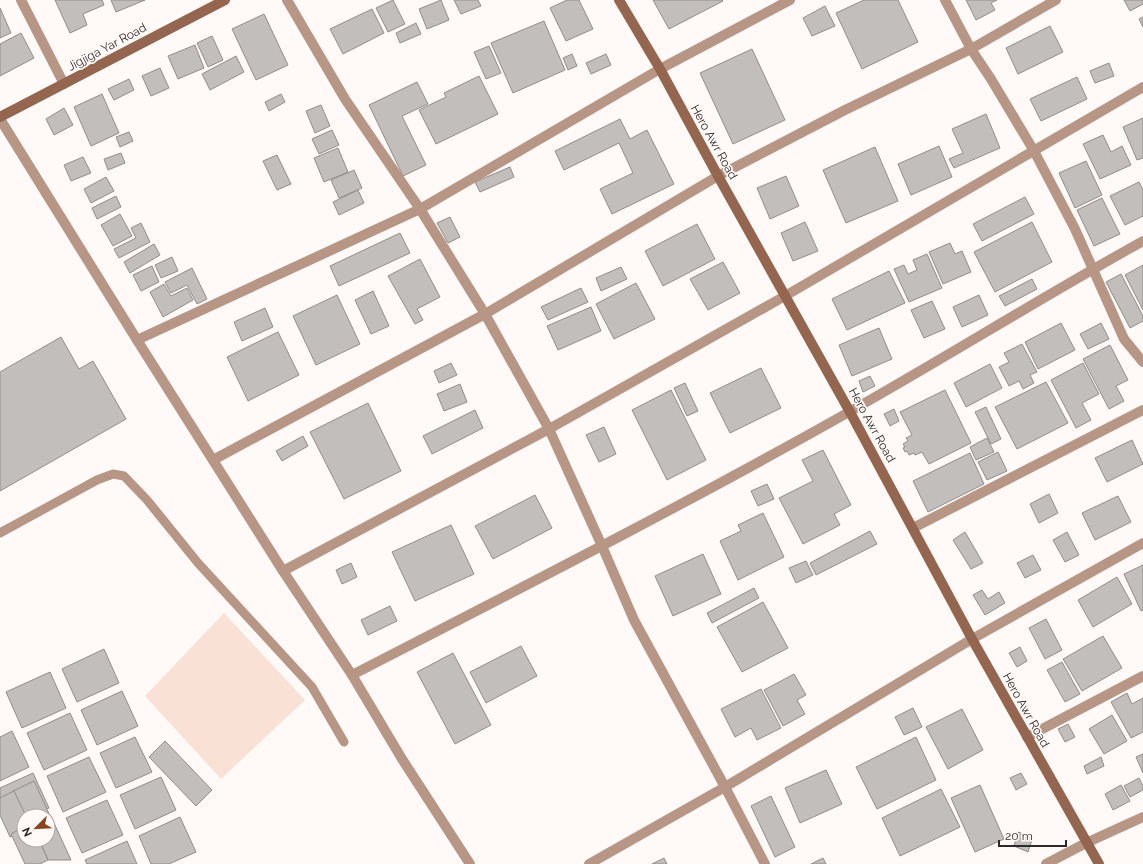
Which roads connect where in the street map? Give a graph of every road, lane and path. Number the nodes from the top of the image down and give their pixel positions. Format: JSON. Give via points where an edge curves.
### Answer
{"nodes":[{"id":1,"x":21,"y":0,"type":"edge"},
{"id":2,"x":225,"y":0,"type":"edge"},
{"id":3,"x":287,"y":0,"type":"edge"},
{"id":4,"x":619,"y":0,"type":"edge"},
{"id":5,"x":790,"y":0,"type":"edge"},
{"id":6,"x":945,"y":0,"type":"edge"},
{"id":7,"x":1056,"y":0,"type":"edge"},
{"id":8,"x":971,"y":49,"type":"junction"},
{"id":9,"x":660,"y":70,"type":"junction"},
{"id":10,"x":64,"y":84,"type":"junction"},
{"id":11,"x":1143,"y":87,"type":"edge"},
{"id":12,"x":0,"y":118,"type":"edge"},
{"id":13,"x":1034,"y":151,"type":"junction"},
{"id":14,"x":718,"y":176,"type":"junction"},
{"id":15,"x":420,"y":209,"type":"junction"},
{"id":16,"x":1143,"y":240,"type":"edge"},
{"id":17,"x":1092,"y":269,"type":"junction"},
{"id":18,"x":785,"y":296,"type":"junction"},
{"id":19,"x":485,"y":314,"type":"junction"},
{"id":20,"x":137,"y":340,"type":"junction"},
{"id":21,"x":1143,"y":362,"type":"edge"},
{"id":22,"x":1143,"y":410,"type":"edge"},
{"id":23,"x":850,"y":412,"type":"junction"},
{"id":24,"x":549,"y":430,"type":"junction"},
{"id":25,"x":213,"y":460,"type":"junction"},
{"id":26,"x":913,"y":528,"type":"junction"},
{"id":27,"x":0,"y":533,"type":"edge"},
{"id":28,"x":1143,"y":543,"type":"edge"},
{"id":29,"x":602,"y":546,"type":"junction"},
{"id":30,"x":283,"y":571,"type":"junction"},
{"id":31,"x":972,"y":639,"type":"junction"},
{"id":32,"x":352,"y":675,"type":"junction"},
{"id":33,"x":1143,"y":676,"type":"edge"},
{"id":34,"x":1027,"y":737,"type":"junction"},
{"id":35,"x":344,"y":742,"type":"dead end"},
{"id":36,"x":725,"y":787,"type":"junction"},
{"id":37,"x":1143,"y":817,"type":"edge"},
{"id":38,"x":1086,"y":843,"type":"junction"},
{"id":39,"x":470,"y":864,"type":"edge"},
{"id":40,"x":589,"y":864,"type":"edge"},
{"id":41,"x":765,"y":864,"type":"edge"},
{"id":42,"x":1046,"y":864,"type":"edge"},
{"id":43,"x":1099,"y":864,"type":"edge"}],
"edges":[{"from":1,"to":10,"type":"street"},
{"from":2,"to":10,"type":"main road","name":"Jigjiga Yar Road"},
{"from":3,"to":15,"type":"street","via":[[345,99]]},
{"from":4,"to":9,"type":"main road","name":"Hero Awr Road"},
{"from":5,"to":9,"type":"street"},
{"from":6,"to":8,"type":"street"},
{"from":7,"to":8,"type":"street"},
{"from":8,"to":13,"type":"street"},
{"from":8,"to":14,"type":"street","via":[[845,110]]},
{"from":9,"to":14,"type":"main road","name":"Hero Awr Road"},
{"from":9,"to":15,"type":"street"},
{"from":10,"to":12,"type":"main road","name":"Jigjiga Yar Road"},
{"from":11,"to":13,"type":"street"},
{"from":12,"to":20,"type":"street"},
{"from":13,"to":17,"type":"street","via":[[1075,229]]},
{"from":13,"to":18,"type":"street"},
{"from":14,"to":18,"type":"main road","name":"Hero Awr Road"},
{"from":14,"to":19,"type":"street"},
{"from":15,"to":19,"type":"street"},
{"from":15,"to":20,"type":"street"},
{"from":16,"to":17,"type":"street"},
{"from":17,"to":21,"type":"street","via":[[1124,339]]},
{"from":17,"to":23,"type":"street"},
{"from":18,"to":23,"type":"main road","name":"Hero Awr Road"},
{"from":18,"to":24,"type":"street"},
{"from":19,"to":24,"type":"street"},
{"from":19,"to":25,"type":"street"},
{"from":20,"to":25,"type":"street"},
{"from":22,"to":26,"type":"street"},
{"from":23,"to":26,"type":"main road","name":"Hero Awr Road"},
{"from":23,"to":29,"type":"street"},
{"from":24,"to":29,"type":"street"},
{"from":24,"to":30,"type":"street"},
{"from":25,"to":30,"type":"street"},
{"from":26,"to":31,"type":"main road","name":"Hero Awr Road"},
{"from":27,"to":35,"type":"lane","via":[[97,480],[113,474],[124,476],[147,500],[198,564],[312,687]]},
{"from":28,"to":31,"type":"street"},
{"from":29,"to":32,"type":"street"},
{"from":29,"to":36,"type":"street","via":[[634,620]]},
{"from":30,"to":32,"type":"street"},
{"from":31,"to":34,"type":"main road","name":"Hero Awr Road"},
{"from":31,"to":36,"type":"street"},
{"from":32,"to":39,"type":"street","via":[[402,759]]},
{"from":33,"to":34,"type":"street"},
{"from":34,"to":38,"type":"main road","name":"Hero Awr Road"},
{"from":36,"to":40,"type":"street"},
{"from":36,"to":41,"type":"street"},
{"from":37,"to":38,"type":"street"},
{"from":38,"to":42,"type":"street"},
{"from":38,"to":43,"type":"main road","name":"Hero Awr Road"}]}
